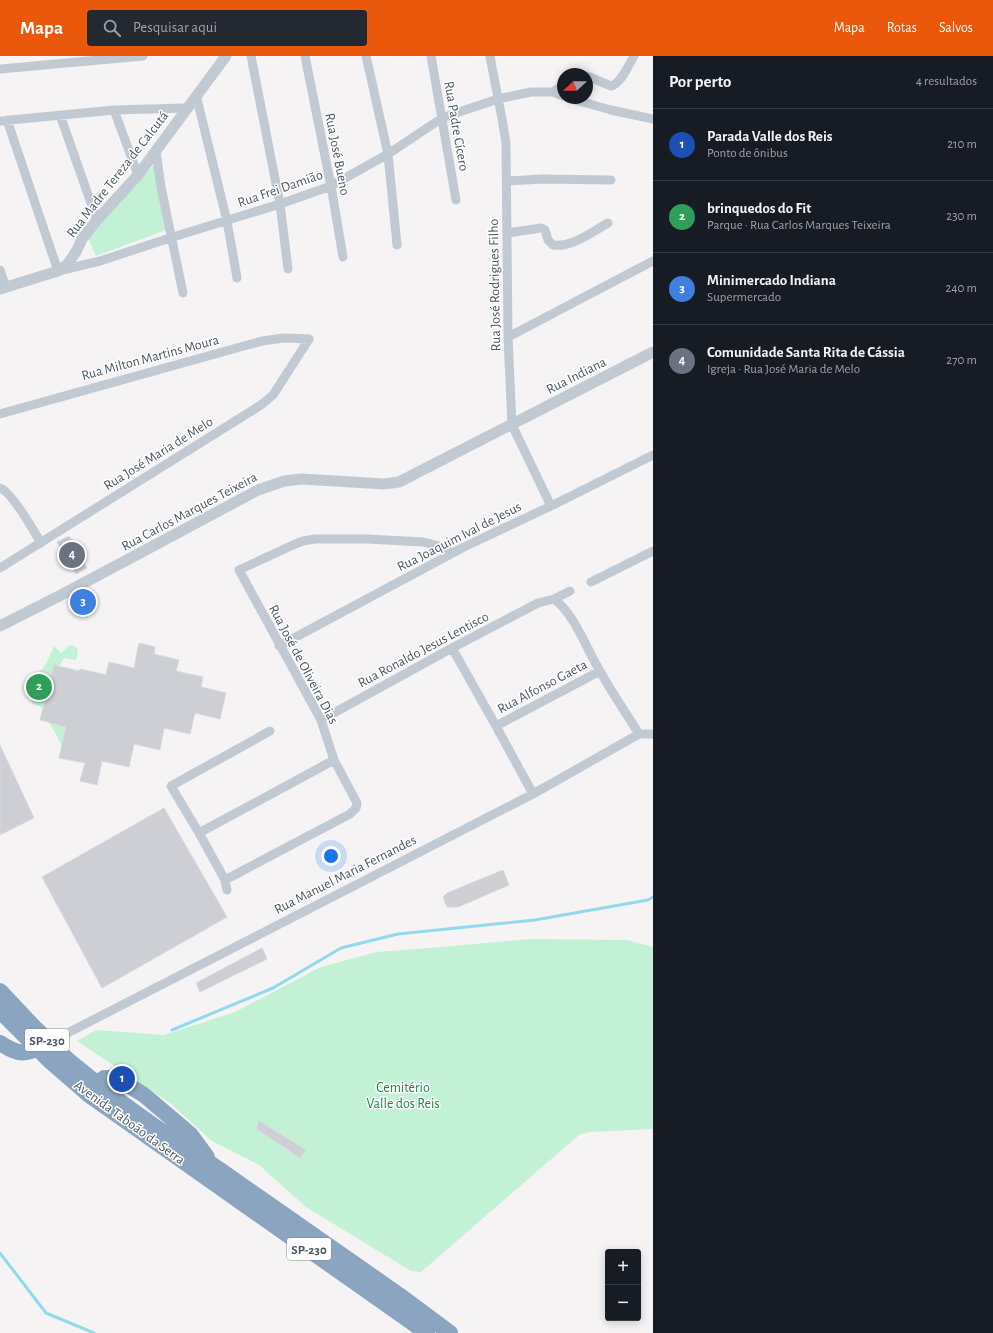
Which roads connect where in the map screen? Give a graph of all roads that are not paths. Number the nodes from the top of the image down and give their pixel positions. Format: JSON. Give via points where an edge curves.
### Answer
{"nodes":[{"id":1,"x":143,"y":56,"type":"edge"},
{"id":2,"x":226,"y":56,"type":"edge"},
{"id":3,"x":251,"y":56,"type":"edge"},
{"id":4,"x":305,"y":56,"type":"edge"},
{"id":5,"x":366,"y":56,"type":"edge"},
{"id":6,"x":431,"y":56,"type":"edge"},
{"id":7,"x":490,"y":56,"type":"edge"},
{"id":8,"x":634,"y":56,"type":"edge"},
{"id":9,"x":0,"y":69,"type":"edge"},
{"id":10,"x":593,"y":78,"type":"edge"},
{"id":11,"x":557,"y":90,"type":"edge"},
{"id":12,"x":553,"y":92,"type":"junction"},
{"id":13,"x":557,"y":94,"type":"edge"},
{"id":14,"x":196,"y":96,"type":"junction"},
{"id":15,"x":498,"y":99,"type":"junction"},
{"id":16,"x":590,"y":104,"type":"edge"},
{"id":17,"x":186,"y":108,"type":"junction"},
{"id":18,"x":114,"y":110,"type":"junction"},
{"id":19,"x":60,"y":115,"type":"junction"},
{"id":20,"x":442,"y":118,"type":"junction"},
{"id":21,"x":653,"y":118,"type":"edge"},
{"id":22,"x":4,"y":120,"type":"edge"},
{"id":23,"x":156,"y":152,"type":"junction"},
{"id":24,"x":388,"y":154,"type":"junction"},
{"id":25,"x":138,"y":175,"type":"junction"},
{"id":26,"x":611,"y":180,"type":"dead end"},
{"id":27,"x":507,"y":181,"type":"junction"},
{"id":28,"x":331,"y":186,"type":"junction"},
{"id":29,"x":456,"y":200,"type":"dead end"},
{"id":30,"x":280,"y":204,"type":"junction"},
{"id":31,"x":97,"y":220,"type":"junction"},
{"id":32,"x":227,"y":221,"type":"junction"},
{"id":33,"x":608,"y":223,"type":"dead end"},
{"id":34,"x":507,"y":233,"type":"junction"},
{"id":35,"x":173,"y":237,"type":"junction"},
{"id":36,"x":397,"y":245,"type":"dead end"},
{"id":37,"x":343,"y":257,"type":"dead end"},
{"id":38,"x":653,"y":261,"type":"edge"},
{"id":39,"x":288,"y":268,"type":"dead end"},
{"id":40,"x":0,"y":270,"type":"edge"},
{"id":41,"x":58,"y":271,"type":"junction"},
{"id":42,"x":237,"y":278,"type":"dead end"},
{"id":43,"x":3,"y":288,"type":"edge"},
{"id":44,"x":184,"y":293,"type":"dead end"},
{"id":45,"x":508,"y":337,"type":"junction"},
{"id":46,"x":309,"y":339,"type":"joint"},
{"id":47,"x":653,"y":352,"type":"edge"},
{"id":48,"x":0,"y":414,"type":"edge"},
{"id":49,"x":512,"y":425,"type":"junction"},
{"id":50,"x":653,"y":455,"type":"edge"},
{"id":51,"x":0,"y":488,"type":"edge"},
{"id":52,"x":551,"y":506,"type":"junction"},
{"id":53,"x":41,"y":543,"type":"junction"},
{"id":54,"x":653,"y":551,"type":"edge"},
{"id":55,"x":452,"y":553,"type":"junction"},
{"id":56,"x":0,"y":568,"type":"edge"},
{"id":57,"x":591,"y":582,"type":"dead end"},
{"id":58,"x":570,"y":592,"type":"dead end"},
{"id":59,"x":554,"y":600,"type":"junction"},
{"id":60,"x":0,"y":626,"type":"edge"},
{"id":61,"x":279,"y":646,"type":"junction"},
{"id":62,"x":452,"y":648,"type":"junction"},
{"id":63,"x":600,"y":671,"type":"junction"},
{"id":64,"x":321,"y":720,"type":"junction"},
{"id":65,"x":496,"y":726,"type":"junction"},
{"id":66,"x":270,"y":731,"type":"dead end"},
{"id":67,"x":639,"y":734,"type":"junction"},
{"id":68,"x":653,"y":734,"type":"edge"},
{"id":69,"x":334,"y":760,"type":"junction"},
{"id":70,"x":533,"y":794,"type":"junction"},
{"id":71,"x":199,"y":833,"type":"junction"},
{"id":72,"x":225,"y":880,"type":"junction"},
{"id":73,"x":227,"y":890,"type":"dead end"},
{"id":74,"x":0,"y":991,"type":"edge"},
{"id":75,"x":0,"y":1011,"type":"edge"},
{"id":76,"x":0,"y":1043,"type":"edge"},
{"id":77,"x":44,"y":1046,"type":"junction"},
{"id":78,"x":93,"y":1090,"type":"junction"},
{"id":79,"x":427,"y":1333,"type":"edge"},
{"id":80,"x":450,"y":1333,"type":"edge"}],
"edges":[{"from":1,"to":9,"type":"street"},
{"from":2,"to":14,"type":"street","name":"Rua Madre Tereza de Calcutá"},
{"from":3,"to":30,"type":"street"},
{"from":4,"to":28,"type":"street","name":"Rua José Bueno"},
{"from":5,"to":24,"type":"street"},
{"from":6,"to":20,"type":"street","name":"Rua Padre Cícero"},
{"from":7,"to":15,"type":"street","name":"Rua José Rodrigues Filho"},
{"from":8,"to":10,"type":"street","via":[[614,86]]},
{"from":11,"to":12,"type":"street"},
{"from":12,"to":13,"type":"street"},
{"from":12,"to":15,"type":"street","name":"Rua Frei Damião","via":[[531,92]]},
{"from":14,"to":17,"type":"street","name":"Rua Madre Tereza de Calcutá"},
{"from":14,"to":32,"type":"street"},
{"from":15,"to":20,"type":"street","name":"Rua Frei Damião"},
{"from":15,"to":27,"type":"street","name":"Rua José Rodrigues Filho","via":[[506,144]]},
{"from":16,"to":21,"type":"street"},
{"from":17,"to":18,"type":"street"},
{"from":17,"to":23,"type":"street","name":"Rua Madre Tereza de Calcutá"},
{"from":18,"to":19,"type":"street"},
{"from":18,"to":25,"type":"street"},
{"from":19,"to":22,"type":"street"},
{"from":19,"to":31,"type":"street"},
{"from":20,"to":24,"type":"street","name":"Rua Frei Damião"},
{"from":20,"to":29,"type":"street","name":"Rua Padre Cícero"},
{"from":22,"to":41,"type":"street"},
{"from":23,"to":25,"type":"street","name":"Rua Madre Tereza de Calcutá"},
{"from":23,"to":35,"type":"street"},
{"from":24,"to":28,"type":"street","name":"Rua Frei Damião"},
{"from":24,"to":36,"type":"street"},
{"from":25,"to":31,"type":"street","name":"Rua Madre Tereza de Calcutá"},
{"from":26,"to":27,"type":"street"},
{"from":27,"to":34,"type":"street","name":"Rua José Rodrigues Filho"},
{"from":28,"to":30,"type":"street","name":"Rua Frei Damião"},
{"from":28,"to":37,"type":"street","name":"Rua José Bueno"},
{"from":30,"to":32,"type":"street","name":"Rua Frei Damião"},
{"from":30,"to":39,"type":"street"},
{"from":31,"to":41,"type":"street","name":"Rua Madre Tereza de Calcutá","via":[[82,239],[68,264]]},
{"from":32,"to":35,"type":"street","name":"Rua Frei Damião"},
{"from":32,"to":42,"type":"street"},
{"from":33,"to":34,"type":"street","via":[[562,247],[553,245],[548,240],[545,230],[541,228]]},
{"from":34,"to":45,"type":"street","name":"Rua José Rodrigues Filho"},
{"from":35,"to":41,"type":"street","name":"Rua Frei Damião","via":[[100,261]]},
{"from":35,"to":44,"type":"street"},
{"from":38,"to":45,"type":"street"},
{"from":40,"to":43,"type":"street"},
{"from":41,"to":43,"type":"street"},
{"from":45,"to":49,"type":"street","name":"Rua José Rodrigues Filho"},
{"from":46,"to":48,"type":"street","name":"Rua Milton Martins Moura","via":[[284,338],[262,341]]},
{"from":46,"to":53,"type":"street","name":"Rua José Maria de Melo","via":[[273,395],[261,405]]},
{"from":47,"to":49,"type":"street","name":"Rua Indiana"},
{"from":49,"to":52,"type":"street","name":"Rua José Rodrigues Filho"},
{"from":49,"to":60,"type":"street","name":"Rua Carlos Marques Teixeira","via":[[399,482],[384,484],[302,479],[269,486]]},
{"from":50,"to":52,"type":"street","name":"Rua Joaquim Ival de Jesus"},
{"from":51,"to":53,"type":"street","via":[[11,497]]},
{"from":52,"to":55,"type":"street","name":"Rua Joaquim Ival de Jesus"},
{"from":53,"to":56,"type":"street","name":"Rua José Maria de Melo"},
{"from":54,"to":57,"type":"street"},
{"from":55,"to":61,"type":"street","name":"Rua Joaquim Ival de Jesus"},
{"from":55,"to":61,"type":"street","name":"Rua José de Oliveira Dias","via":[[443,547],[423,542],[315,539],[293,544],[239,570]]},
{"from":58,"to":59,"type":"street","name":"Rua Ronaldo Jesus Lentisco"},
{"from":59,"to":62,"type":"street","name":"Rua Ronaldo Jesus Lentisco","via":[[538,603]]},
{"from":59,"to":63,"type":"street","via":[[570,617]]},
{"from":61,"to":64,"type":"street","name":"Rua José de Oliveira Dias"},
{"from":62,"to":64,"type":"street","name":"Rua Ronaldo Jesus Lentisco"},
{"from":62,"to":65,"type":"street"},
{"from":63,"to":65,"type":"street","name":"Rua Alfonso Gaeta"},
{"from":63,"to":67,"type":"street"},
{"from":64,"to":69,"type":"street","name":"Rua José de Oliveira Dias"},
{"from":65,"to":70,"type":"street"},
{"from":66,"to":71,"type":"street","via":[[171,786]]},
{"from":67,"to":68,"type":"street","name":"Rua Manuel Maria Fernandes"},
{"from":67,"to":70,"type":"street","name":"Rua Manuel Maria Fernandes"},
{"from":69,"to":71,"type":"street"},
{"from":69,"to":72,"type":"street","name":"Rua José de Oliveira Dias","via":[[357,803],[356,808],[350,814]]},
{"from":70,"to":77,"type":"street","name":"Rua Manuel Maria Fernandes","via":[[248,935]]},
{"from":71,"to":72,"type":"street"},
{"from":72,"to":73,"type":"street"},
{"from":74,"to":77,"type":"highway","name":"Avenida Taboão da Serra","number":"SP-230"},
{"from":75,"to":77,"type":"highway","name":"Avenida Taboão da Serra","number":"SP-230"},
{"from":76,"to":77,"type":"highway","via":[[22,1053]]},
{"from":77,"to":78,"type":"highway","name":"Avenida Taboão da Serra","number":"SP-230","via":[[68,1060]]},
{"from":77,"to":78,"type":"highway","name":"Avenida Taboão da Serra","number":"SP-230","via":[[51,1062]]},
{"from":78,"to":79,"type":"highway","name":"Avenida Taboão da Serra","number":"SP-230","via":[[190,1166]]},
{"from":78,"to":80,"type":"highway","name":"Avenida Taboão da Serra","number":"SP-230","via":[[154,1126],[216,1168]]}]}
